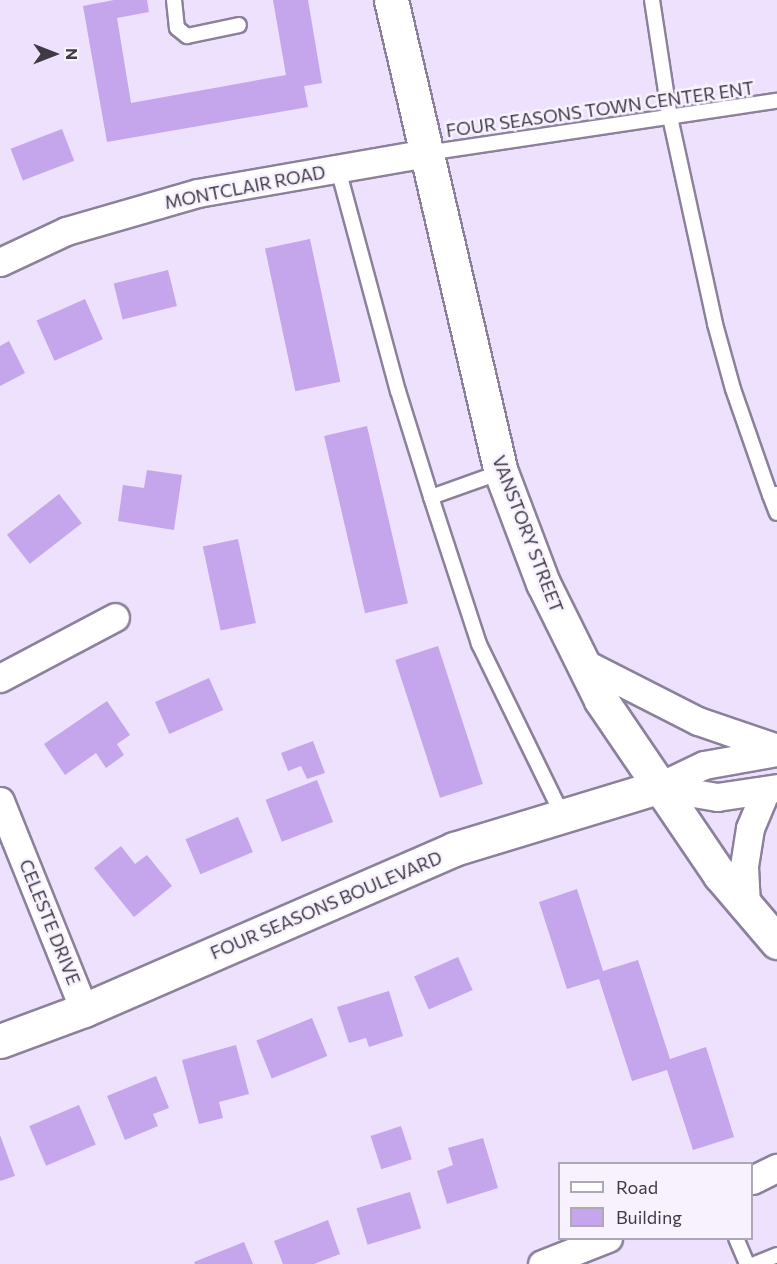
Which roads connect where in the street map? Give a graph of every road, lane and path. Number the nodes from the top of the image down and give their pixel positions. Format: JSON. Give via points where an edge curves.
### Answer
{"nodes":[{"id":1,"x":174,"y":0,"type":"edge"},
{"id":2,"x":391,"y":0,"type":"edge"},
{"id":3,"x":652,"y":0,"type":"edge"},
{"id":4,"x":239,"y":25,"type":"dead end"},
{"id":5,"x":777,"y":101,"type":"edge"},
{"id":6,"x":670,"y":117,"type":"junction"},
{"id":7,"x":428,"y":153,"type":"junction"},
{"id":8,"x":338,"y":169,"type":"junction"},
{"id":9,"x":0,"y":262,"type":"edge"},
{"id":10,"x":501,"y":472,"type":"junction"},
{"id":11,"x":774,"y":494,"type":"edge"},
{"id":12,"x":431,"y":497,"type":"junction"},
{"id":13,"x":777,"y":513,"type":"edge"},
{"id":14,"x":115,"y":617,"type":"dead end"},
{"id":15,"x":582,"y":662,"type":"junction"},
{"id":16,"x":0,"y":678,"type":"edge"},
{"id":17,"x":777,"y":748,"type":"edge"},
{"id":18,"x":777,"y":752,"type":"edge"},
{"id":19,"x":658,"y":787,"type":"junction"},
{"id":20,"x":772,"y":789,"type":"edge"},
{"id":21,"x":0,"y":801,"type":"edge"},
{"id":22,"x":563,"y":816,"type":"junction"},
{"id":23,"x":746,"y":905,"type":"junction"},
{"id":24,"x":777,"y":942,"type":"edge"},
{"id":25,"x":84,"y":1010,"type":"junction"},
{"id":26,"x":0,"y":1041,"type":"edge"},
{"id":27,"x":777,"y":1168,"type":"edge"},
{"id":28,"x":753,"y":1180,"type":"edge"},
{"id":29,"x":605,"y":1240,"type":"edge"},
{"id":30,"x":736,"y":1240,"type":"edge"},
{"id":31,"x":777,"y":1255,"type":"edge"},
{"id":32,"x":542,"y":1264,"type":"edge"},
{"id":33,"x":747,"y":1264,"type":"edge"},
{"id":34,"x":755,"y":1264,"type":"edge"}],
"edges":[{"from":1,"to":4,"type":"lane","via":[[177,28],[187,36]]},
{"from":2,"to":7,"type":"street","name":"VANSTORY STREET"},
{"from":3,"to":6,"type":"lane"},
{"from":5,"to":6,"type":"lane","name":"FOUR SEASONS TOWN CENTER ENT"},
{"from":6,"to":7,"type":"lane","name":"FOUR SEASONS TOWN CENTER ENT"},
{"from":6,"to":11,"type":"lane","via":[[715,324],[733,389]]},
{"from":7,"to":8,"type":"street","name":"MONTCLAIR ROAD"},
{"from":7,"to":10,"type":"street","name":"VANSTORY STREET"},
{"from":8,"to":9,"type":"street","name":"MONTCLAIR ROAD","via":[[198,193],[66,231]]},
{"from":8,"to":12,"type":"lane"},
{"from":10,"to":12,"type":"lane"},
{"from":10,"to":15,"type":"street","name":"VANSTORY STREET","via":[[543,583]]},
{"from":11,"to":13,"type":"lane"},
{"from":12,"to":22,"type":"lane","via":[[479,644]]},
{"from":14,"to":16,"type":"street"},
{"from":15,"to":17,"type":"street","via":[[698,721]]},
{"from":15,"to":19,"type":"street","name":"VANSTORY STREET","via":[[601,700]]},
{"from":18,"to":19,"type":"street","name":"FOUR SEASONS BOULEVARD","via":[[704,765]]},
{"from":19,"to":20,"type":"street","name":"FOUR SEASONS BOULEVARD","via":[[717,797]]},
{"from":19,"to":22,"type":"street","name":"FOUR SEASONS BOULEVARD"},
{"from":19,"to":23,"type":"street","name":"VANSTORY STREET"},
{"from":20,"to":23,"type":"street","via":[[750,828],[744,866]]},
{"from":21,"to":25,"type":"street","name":"CELESTE DRIVE"},
{"from":22,"to":25,"type":"street","name":"FOUR SEASONS BOULEVARD","via":[[454,849]]},
{"from":23,"to":24,"type":"street","name":"VANSTORY STREET"},
{"from":25,"to":26,"type":"street","name":"FOUR SEASONS BOULEVARD"},
{"from":27,"to":28,"type":"street"},
{"from":29,"to":32,"type":"street"},
{"from":30,"to":33,"type":"lane"},
{"from":31,"to":34,"type":"lane"}]}
